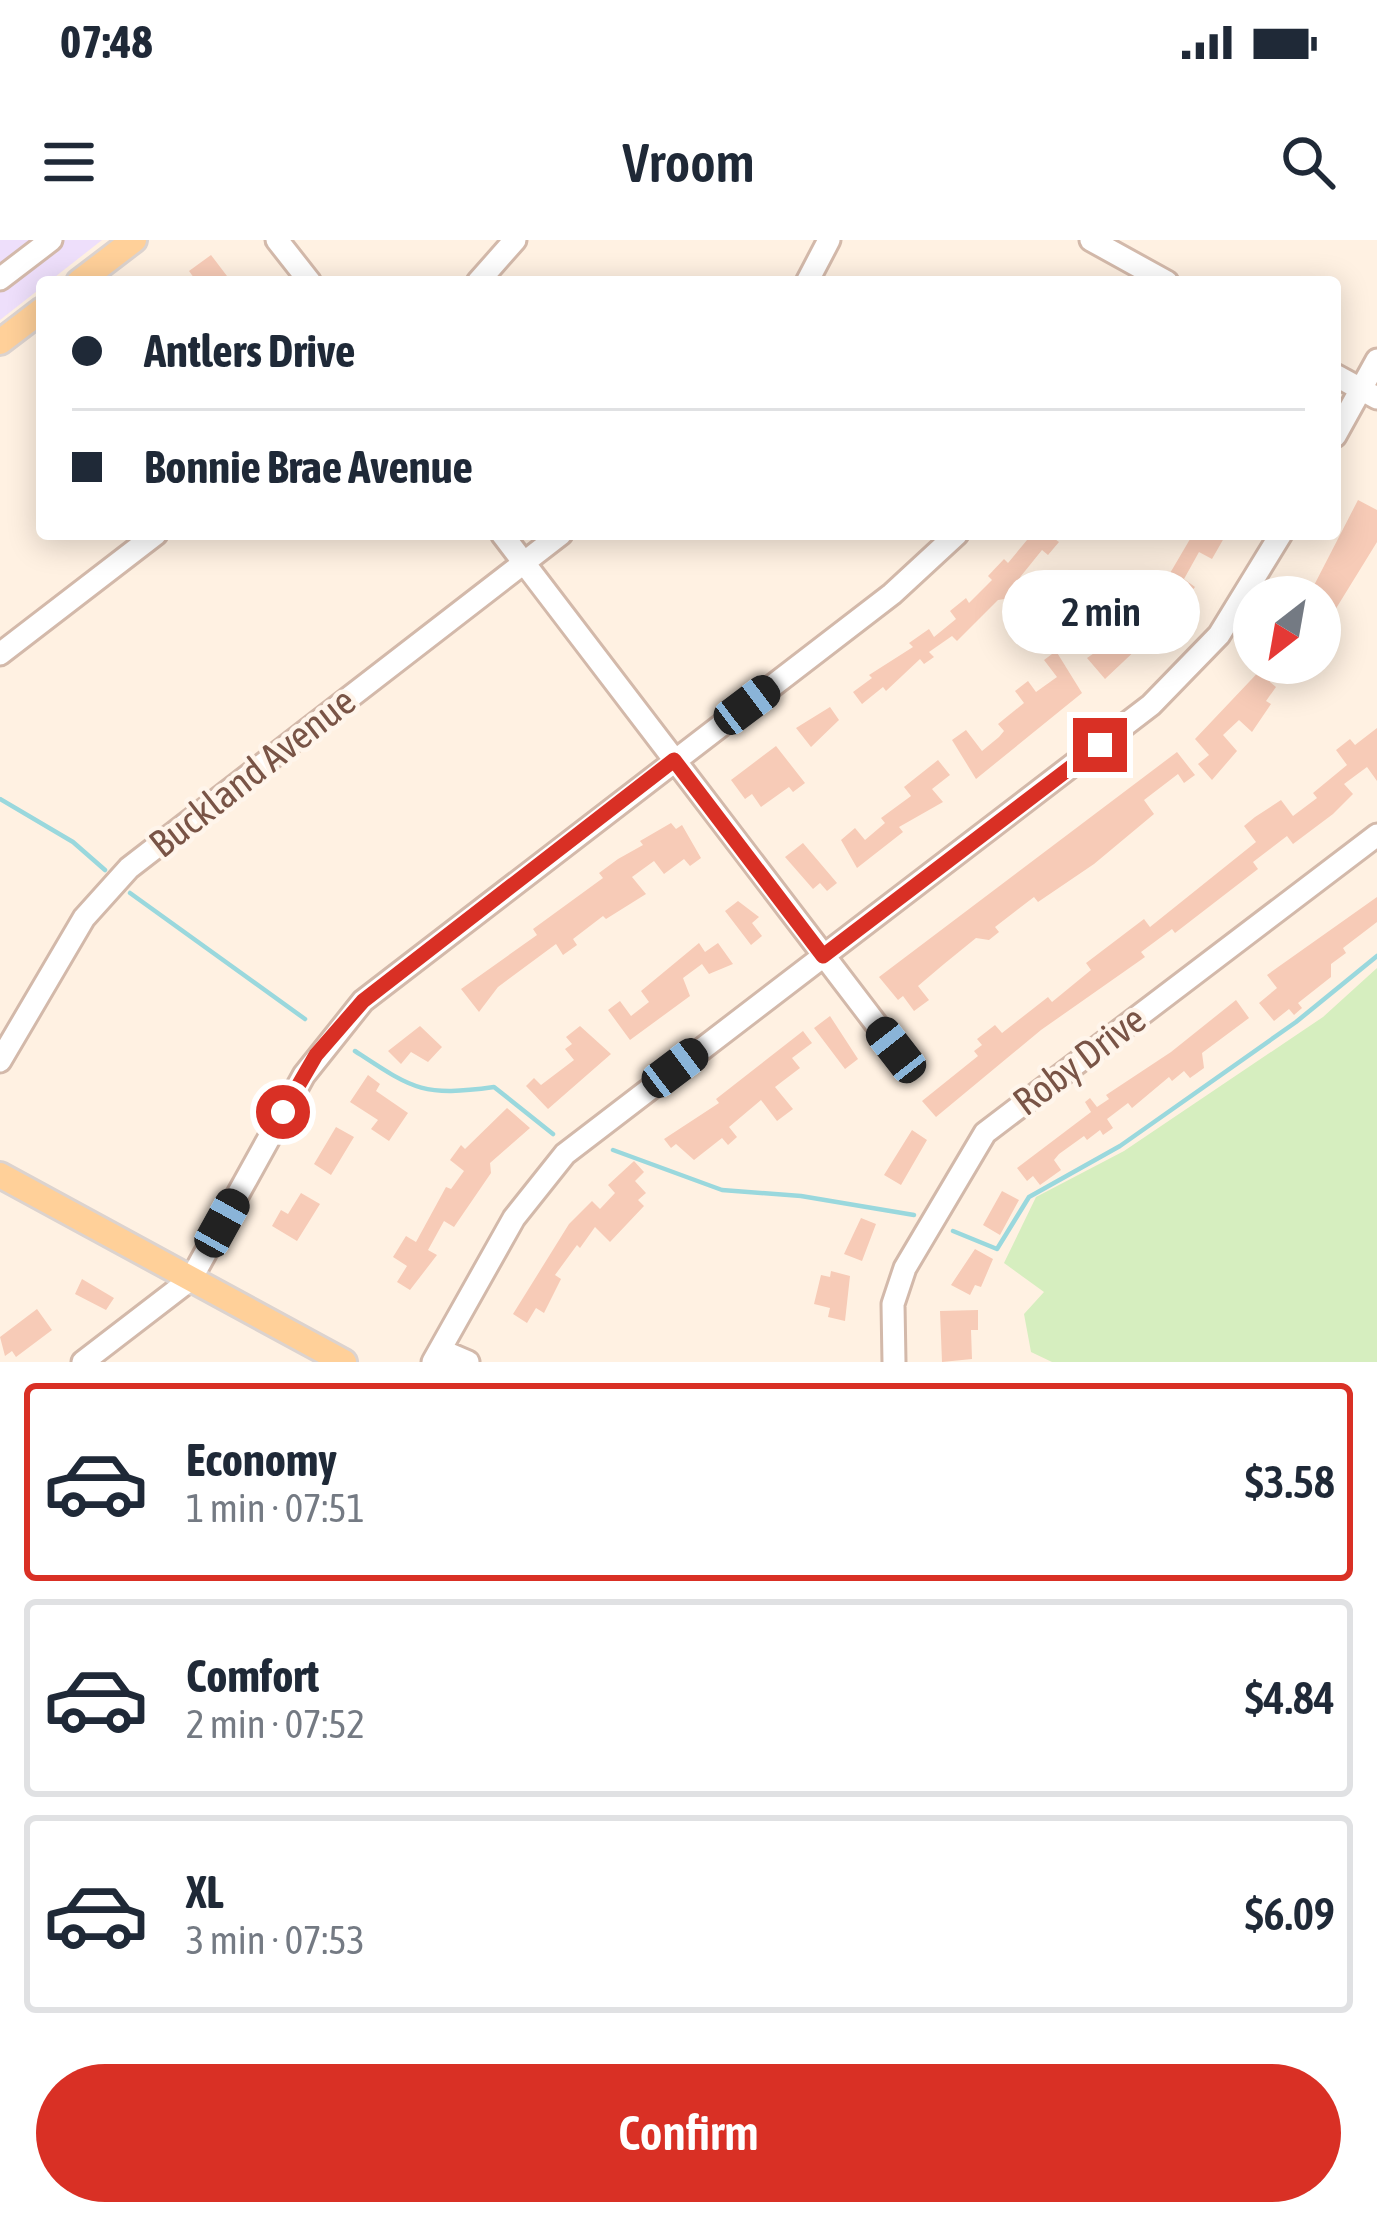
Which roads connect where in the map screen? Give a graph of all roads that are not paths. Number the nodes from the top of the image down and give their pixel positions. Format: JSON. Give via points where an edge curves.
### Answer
{"nodes":[{"id":1,"x":51,"y":240,"type":"edge"},
{"id":2,"x":134,"y":240,"type":"edge"},
{"id":3,"x":277,"y":240,"type":"edge"},
{"id":4,"x":515,"y":240,"type":"edge"},
{"id":5,"x":829,"y":240,"type":"edge"},
{"id":6,"x":1091,"y":240,"type":"edge"},
{"id":7,"x":1125,"y":259,"type":"junction"},
{"id":8,"x":87,"y":276,"type":"edge"},
{"id":9,"x":305,"y":276,"type":"edge"},
{"id":10,"x":483,"y":276,"type":"edge"},
{"id":11,"x":810,"y":276,"type":"edge"},
{"id":12,"x":1115,"y":276,"type":"edge"},
{"id":13,"x":1156,"y":276,"type":"edge"},
{"id":14,"x":0,"y":279,"type":"edge"},
{"id":15,"x":36,"y":315,"type":"edge"},
{"id":16,"x":0,"y":342,"type":"edge"},
{"id":17,"x":1377,"y":360,"type":"edge"},
{"id":18,"x":1341,"y":378,"type":"edge"},
{"id":19,"x":1369,"y":394,"type":"edge"},
{"id":20,"x":1341,"y":429,"type":"edge"},
{"id":21,"x":148,"y":540,"type":"edge"},
{"id":22,"x":507,"y":540,"type":"edge"},
{"id":23,"x":553,"y":540,"type":"edge"},
{"id":24,"x":950,"y":540,"type":"edge"},
{"id":25,"x":1277,"y":540,"type":"edge"},
{"id":26,"x":524,"y":562,"type":"junction"},
{"id":27,"x":0,"y":654,"type":"edge"},
{"id":28,"x":674,"y":760,"type":"junction"},
{"id":29,"x":1377,"y":835,"type":"edge"},
{"id":30,"x":823,"y":956,"type":"junction"},
{"id":31,"x":896,"y":1050,"type":"dead end"},
{"id":32,"x":0,"y":1060,"type":"edge"},
{"id":33,"x":0,"y":1175,"type":"edge"},
{"id":34,"x":191,"y":1279,"type":"junction"},
{"id":35,"x":437,"y":1356,"type":"edge"},
{"id":36,"x":83,"y":1362,"type":"edge"},
{"id":37,"x":344,"y":1362,"type":"edge"},
{"id":38,"x":468,"y":1362,"type":"edge"},
{"id":39,"x":894,"y":1362,"type":"edge"}],
"edges":[{"from":1,"to":14,"type":"street"},
{"from":2,"to":8,"type":"main road"},
{"from":3,"to":9,"type":"street"},
{"from":4,"to":10,"type":"street"},
{"from":5,"to":11,"type":"street"},
{"from":6,"to":7,"type":"street"},
{"from":7,"to":12,"type":"street"},
{"from":7,"to":13,"type":"street"},
{"from":15,"to":16,"type":"main road"},
{"from":17,"to":19,"type":"street"},
{"from":18,"to":19,"type":"street"},
{"from":19,"to":20,"type":"street"},
{"from":21,"to":27,"type":"street"},
{"from":22,"to":26,"type":"street"},
{"from":23,"to":26,"type":"street","name":"Buckland Avenue"},
{"from":24,"to":28,"type":"street"},
{"from":25,"to":30,"type":"street","via":[[1219,635],[1151,705]]},
{"from":26,"to":28,"type":"street"},
{"from":26,"to":32,"type":"street","name":"Buckland Avenue","via":[[128,868],[84,918]]},
{"from":28,"to":30,"type":"street"},
{"from":28,"to":34,"type":"street","via":[[345,1020],[304,1075]]},
{"from":29,"to":39,"type":"street","name":"Roby Drive","via":[[985,1133],[905,1268],[892,1304]]},
{"from":30,"to":31,"type":"street"},
{"from":30,"to":35,"type":"street","via":[[565,1154],[514,1218]]},
{"from":33,"to":34,"type":"main road"},
{"from":34,"to":36,"type":"street"},
{"from":34,"to":37,"type":"main road"},
{"from":35,"to":38,"type":"street"}]}
